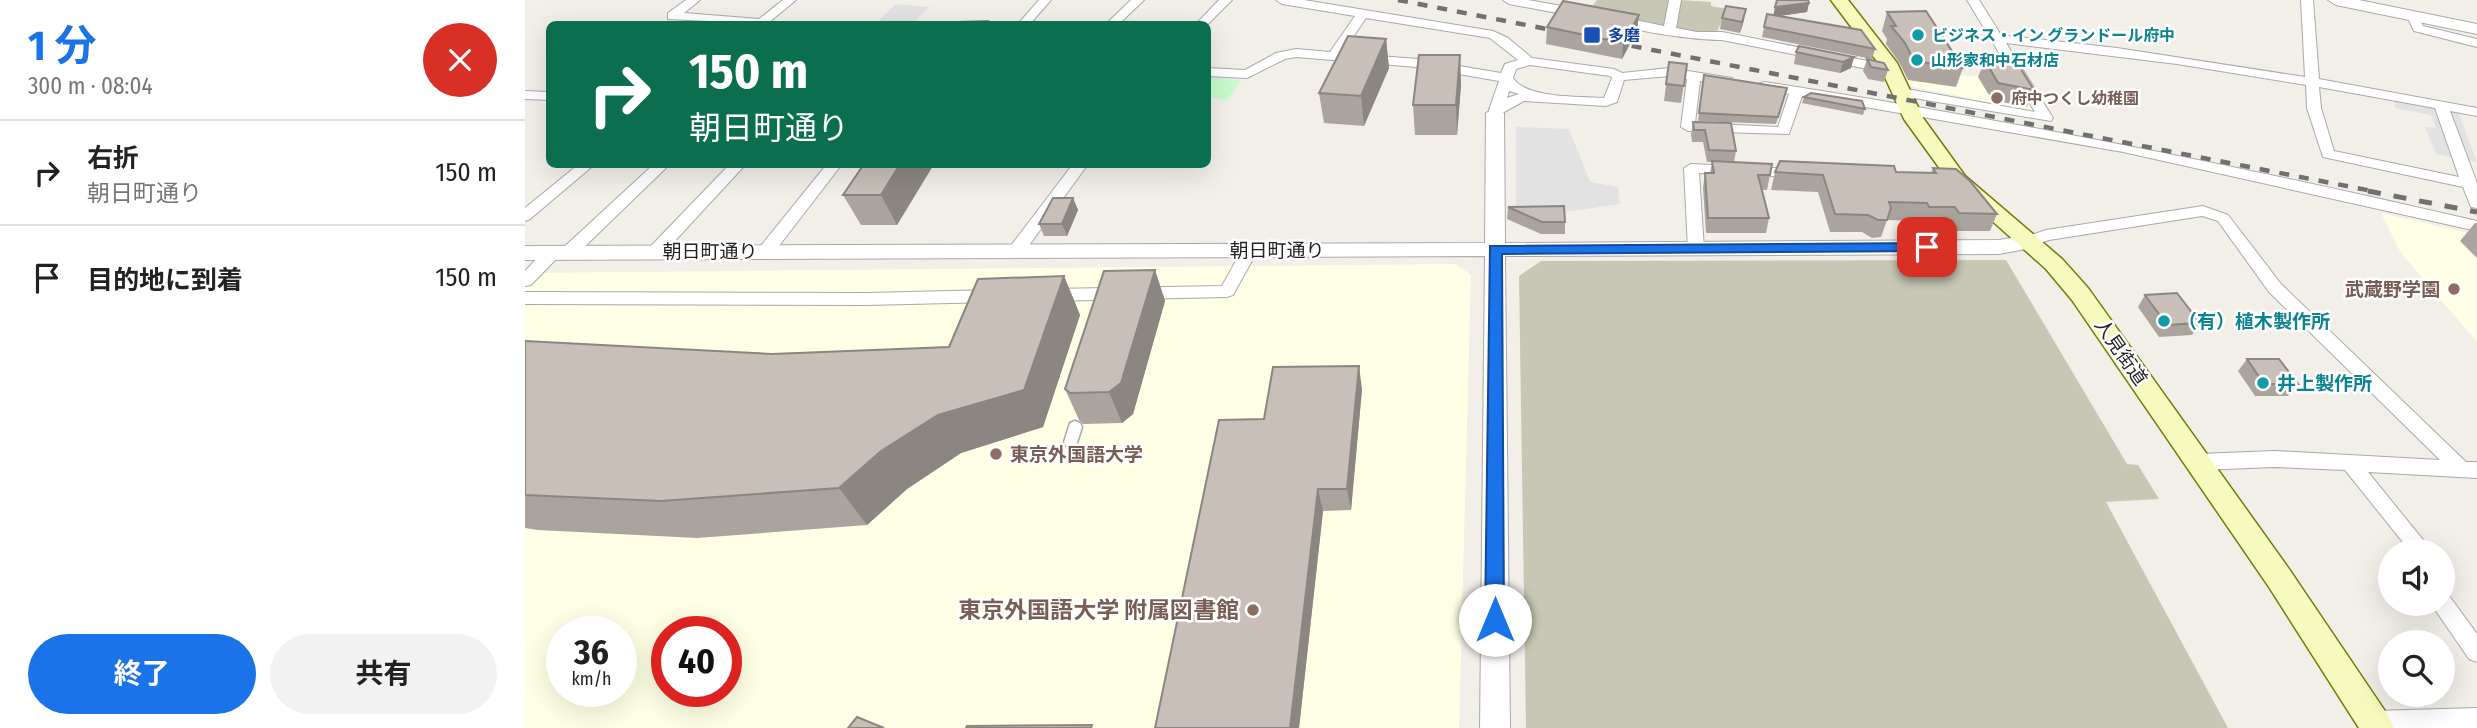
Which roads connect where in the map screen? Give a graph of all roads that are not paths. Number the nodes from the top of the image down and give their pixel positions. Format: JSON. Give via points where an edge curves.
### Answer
{"nodes":[{"id":1,"x":694,"y":0,"type":"edge"},
{"id":2,"x":790,"y":0,"type":"edge"},
{"id":3,"x":1045,"y":0,"type":"edge"},
{"id":4,"x":1138,"y":0,"type":"edge"},
{"id":5,"x":1226,"y":0,"type":"edge"},
{"id":6,"x":1282,"y":0,"type":"edge"},
{"id":7,"x":1675,"y":0,"type":"edge"},
{"id":8,"x":1839,"y":0,"type":"edge"},
{"id":9,"x":1973,"y":0,"type":"edge"},
{"id":10,"x":2307,"y":0,"type":"edge"},
{"id":11,"x":2336,"y":0,"type":"edge"},
{"id":12,"x":1515,"y":1,"type":"edge"},
{"id":13,"x":1363,"y":13,"type":"junction"},
{"id":14,"x":2413,"y":16,"type":"junction"},
{"id":15,"x":728,"y":21,"type":"edge"},
{"id":16,"x":765,"y":21,"type":"edge"},
{"id":17,"x":1027,"y":21,"type":"edge"},
{"id":18,"x":1115,"y":21,"type":"edge"},
{"id":19,"x":1205,"y":21,"type":"edge"},
{"id":20,"x":2477,"y":29,"type":"edge"},
{"id":21,"x":1669,"y":31,"type":"junction"},
{"id":22,"x":1996,"y":38,"type":"junction"},
{"id":23,"x":2477,"y":43,"type":"edge"},
{"id":24,"x":1511,"y":47,"type":"junction"},
{"id":25,"x":1334,"y":55,"type":"junction"},
{"id":26,"x":1529,"y":61,"type":"junction"},
{"id":27,"x":1892,"y":70,"type":"junction"},
{"id":28,"x":1211,"y":72,"type":"edge"},
{"id":29,"x":1508,"y":72,"type":"junction"},
{"id":30,"x":1694,"y":76,"type":"junction"},
{"id":31,"x":1619,"y":77,"type":"junction"},
{"id":32,"x":2311,"y":84,"type":"junction"},
{"id":33,"x":1797,"y":91,"type":"junction"},
{"id":34,"x":525,"y":95,"type":"edge"},
{"id":35,"x":546,"y":96,"type":"edge"},
{"id":36,"x":1538,"y":96,"type":"junction"},
{"id":37,"x":1905,"y":100,"type":"junction"},
{"id":38,"x":2441,"y":105,"type":"junction"},
{"id":39,"x":2477,"y":112,"type":"edge"},
{"id":40,"x":1495,"y":113,"type":"junction"},
{"id":41,"x":2461,"y":160,"type":"junction"},
{"id":42,"x":2477,"y":163,"type":"edge"},
{"id":43,"x":583,"y":168,"type":"edge"},
{"id":44,"x":658,"y":168,"type":"edge"},
{"id":45,"x":735,"y":168,"type":"edge"},
{"id":46,"x":832,"y":168,"type":"edge"},
{"id":47,"x":1078,"y":168,"type":"edge"},
{"id":48,"x":1814,"y":174,"type":"edge"},
{"id":49,"x":1937,"y":179,"type":"edge"},
{"id":50,"x":1958,"y":180,"type":"junction"},
{"id":51,"x":2470,"y":184,"type":"junction"},
{"id":52,"x":2476,"y":204,"type":"edge"},
{"id":53,"x":525,"y":216,"type":"edge"},
{"id":54,"x":2477,"y":226,"type":"edge"},
{"id":55,"x":2029,"y":242,"type":"junction"},
{"id":56,"x":1696,"y":249,"type":"junction"},
{"id":57,"x":1250,"y":250,"type":"junction"},
{"id":58,"x":1495,"y":250,"type":"junction"},
{"id":59,"x":765,"y":251,"type":"junction"},
{"id":60,"x":1016,"y":251,"type":"junction"},
{"id":61,"x":560,"y":252,"type":"junction"},
{"id":62,"x":655,"y":252,"type":"junction"},
{"id":63,"x":525,"y":253,"type":"edge"},
{"id":64,"x":525,"y":281,"type":"edge"},
{"id":65,"x":1033,"y":295,"type":"edge"},
{"id":66,"x":1005,"y":296,"type":"edge"},
{"id":67,"x":525,"y":298,"type":"edge"},
{"id":68,"x":2199,"y":462,"type":"junction"},
{"id":69,"x":2350,"y":463,"type":"junction"},
{"id":70,"x":2468,"y":469,"type":"edge"},
{"id":71,"x":2412,"y":539,"type":"edge"},
{"id":72,"x":2452,"y":616,"type":"edge"},
{"id":73,"x":2477,"y":652,"type":"edge"},
{"id":74,"x":2477,"y":719,"type":"edge"},
{"id":75,"x":2376,"y":725,"type":"edge"},
{"id":76,"x":1495,"y":728,"type":"edge"}],
"edges":[{"from":1,"to":15,"type":"street","via":[[672,16]]},
{"from":2,"to":16,"type":"street"},
{"from":3,"to":17,"type":"street"},
{"from":4,"to":18,"type":"street"},
{"from":5,"to":19,"type":"street"},
{"from":6,"to":13,"type":"street"},
{"from":7,"to":21,"type":"street"},
{"from":8,"to":27,"type":"main road","name":"人見街道"},
{"from":9,"to":22,"type":"street"},
{"from":10,"to":32,"type":"street"},
{"from":11,"to":14,"type":"street"},
{"from":12,"to":21,"type":"street"},
{"from":13,"to":24,"type":"street","via":[[1493,35],[1505,38]]},
{"from":13,"to":25,"type":"street"},
{"from":14,"to":20,"type":"street"},
{"from":14,"to":23,"type":"street","via":[[2418,28]]},
{"from":21,"to":27,"type":"street","via":[[1721,36]]},
{"from":22,"to":32,"type":"street","via":[[2100,48]]},
{"from":22,"to":37,"type":"street","via":[[2046,118]]},
{"from":24,"to":26,"type":"street"},
{"from":24,"to":29,"type":"street"},
{"from":25,"to":28,"type":"street","via":[[1296,53],[1247,74]]},
{"from":25,"to":29,"type":"street"},
{"from":26,"to":29,"type":"street"},
{"from":26,"to":31,"type":"street"},
{"from":27,"to":37,"type":"main road","name":"人見街道"},
{"from":29,"to":36,"type":"street","via":[[1513,88]]},
{"from":29,"to":40,"type":"street"},
{"from":30,"to":31,"type":"street","via":[[1669,72]]},
{"from":30,"to":33,"type":"street"},
{"from":30,"to":33,"type":"street","via":[[1688,127],[1784,131]]},
{"from":31,"to":36,"type":"street","via":[[1612,99],[1606,102]]},
{"from":32,"to":38,"type":"street"},
{"from":32,"to":51,"type":"street","via":[[2328,154]]},
{"from":33,"to":37,"type":"street"},
{"from":34,"to":35,"type":"street"},
{"from":36,"to":40,"type":"street","via":[[1512,100]]},
{"from":37,"to":50,"type":"main road","name":"人見街道"},
{"from":37,"to":54,"type":"street"},
{"from":38,"to":39,"type":"street"},
{"from":38,"to":41,"type":"street"},
{"from":40,"to":58,"type":"street"},
{"from":41,"to":42,"type":"street"},
{"from":41,"to":51,"type":"street"},
{"from":43,"to":53,"type":"street"},
{"from":44,"to":61,"type":"street"},
{"from":45,"to":62,"type":"street"},
{"from":46,"to":59,"type":"street"},
{"from":47,"to":60,"type":"street"},
{"from":48,"to":56,"type":"street","via":[[1691,168]]},
{"from":49,"to":50,"type":"street"},
{"from":50,"to":55,"type":"main road","name":"人見街道"},
{"from":51,"to":52,"type":"street"},
{"from":55,"to":56,"type":"street","name":"朝日町通り","via":[[1999,247]]},
{"from":55,"to":68,"type":"main road","name":"人見街道","via":[[2080,294]]},
{"from":55,"to":70,"type":"street","via":[[2046,235],[2203,211],[2223,219],[2275,288]]},
{"from":56,"to":58,"type":"street","name":"朝日町通り"},
{"from":57,"to":58,"type":"street","name":"朝日町通り"},
{"from":57,"to":60,"type":"street","name":"朝日町通り"},
{"from":57,"to":65,"type":"street","via":[[1227,291]]},
{"from":58,"to":76,"type":"street"},
{"from":59,"to":60,"type":"street","name":"朝日町通り"},
{"from":59,"to":62,"type":"street","name":"朝日町通り"},
{"from":61,"to":62,"type":"street","name":"朝日町通り"},
{"from":61,"to":63,"type":"street","name":"朝日町通り"},
{"from":61,"to":64,"type":"street"},
{"from":66,"to":67,"type":"street"},
{"from":68,"to":69,"type":"street","via":[[2275,459]]},
{"from":68,"to":75,"type":"main road","name":"人見街道"},
{"from":69,"to":70,"type":"street"},
{"from":69,"to":71,"type":"street"},
{"from":72,"to":73,"type":"street"},
{"from":74,"to":75,"type":"street"}]}
